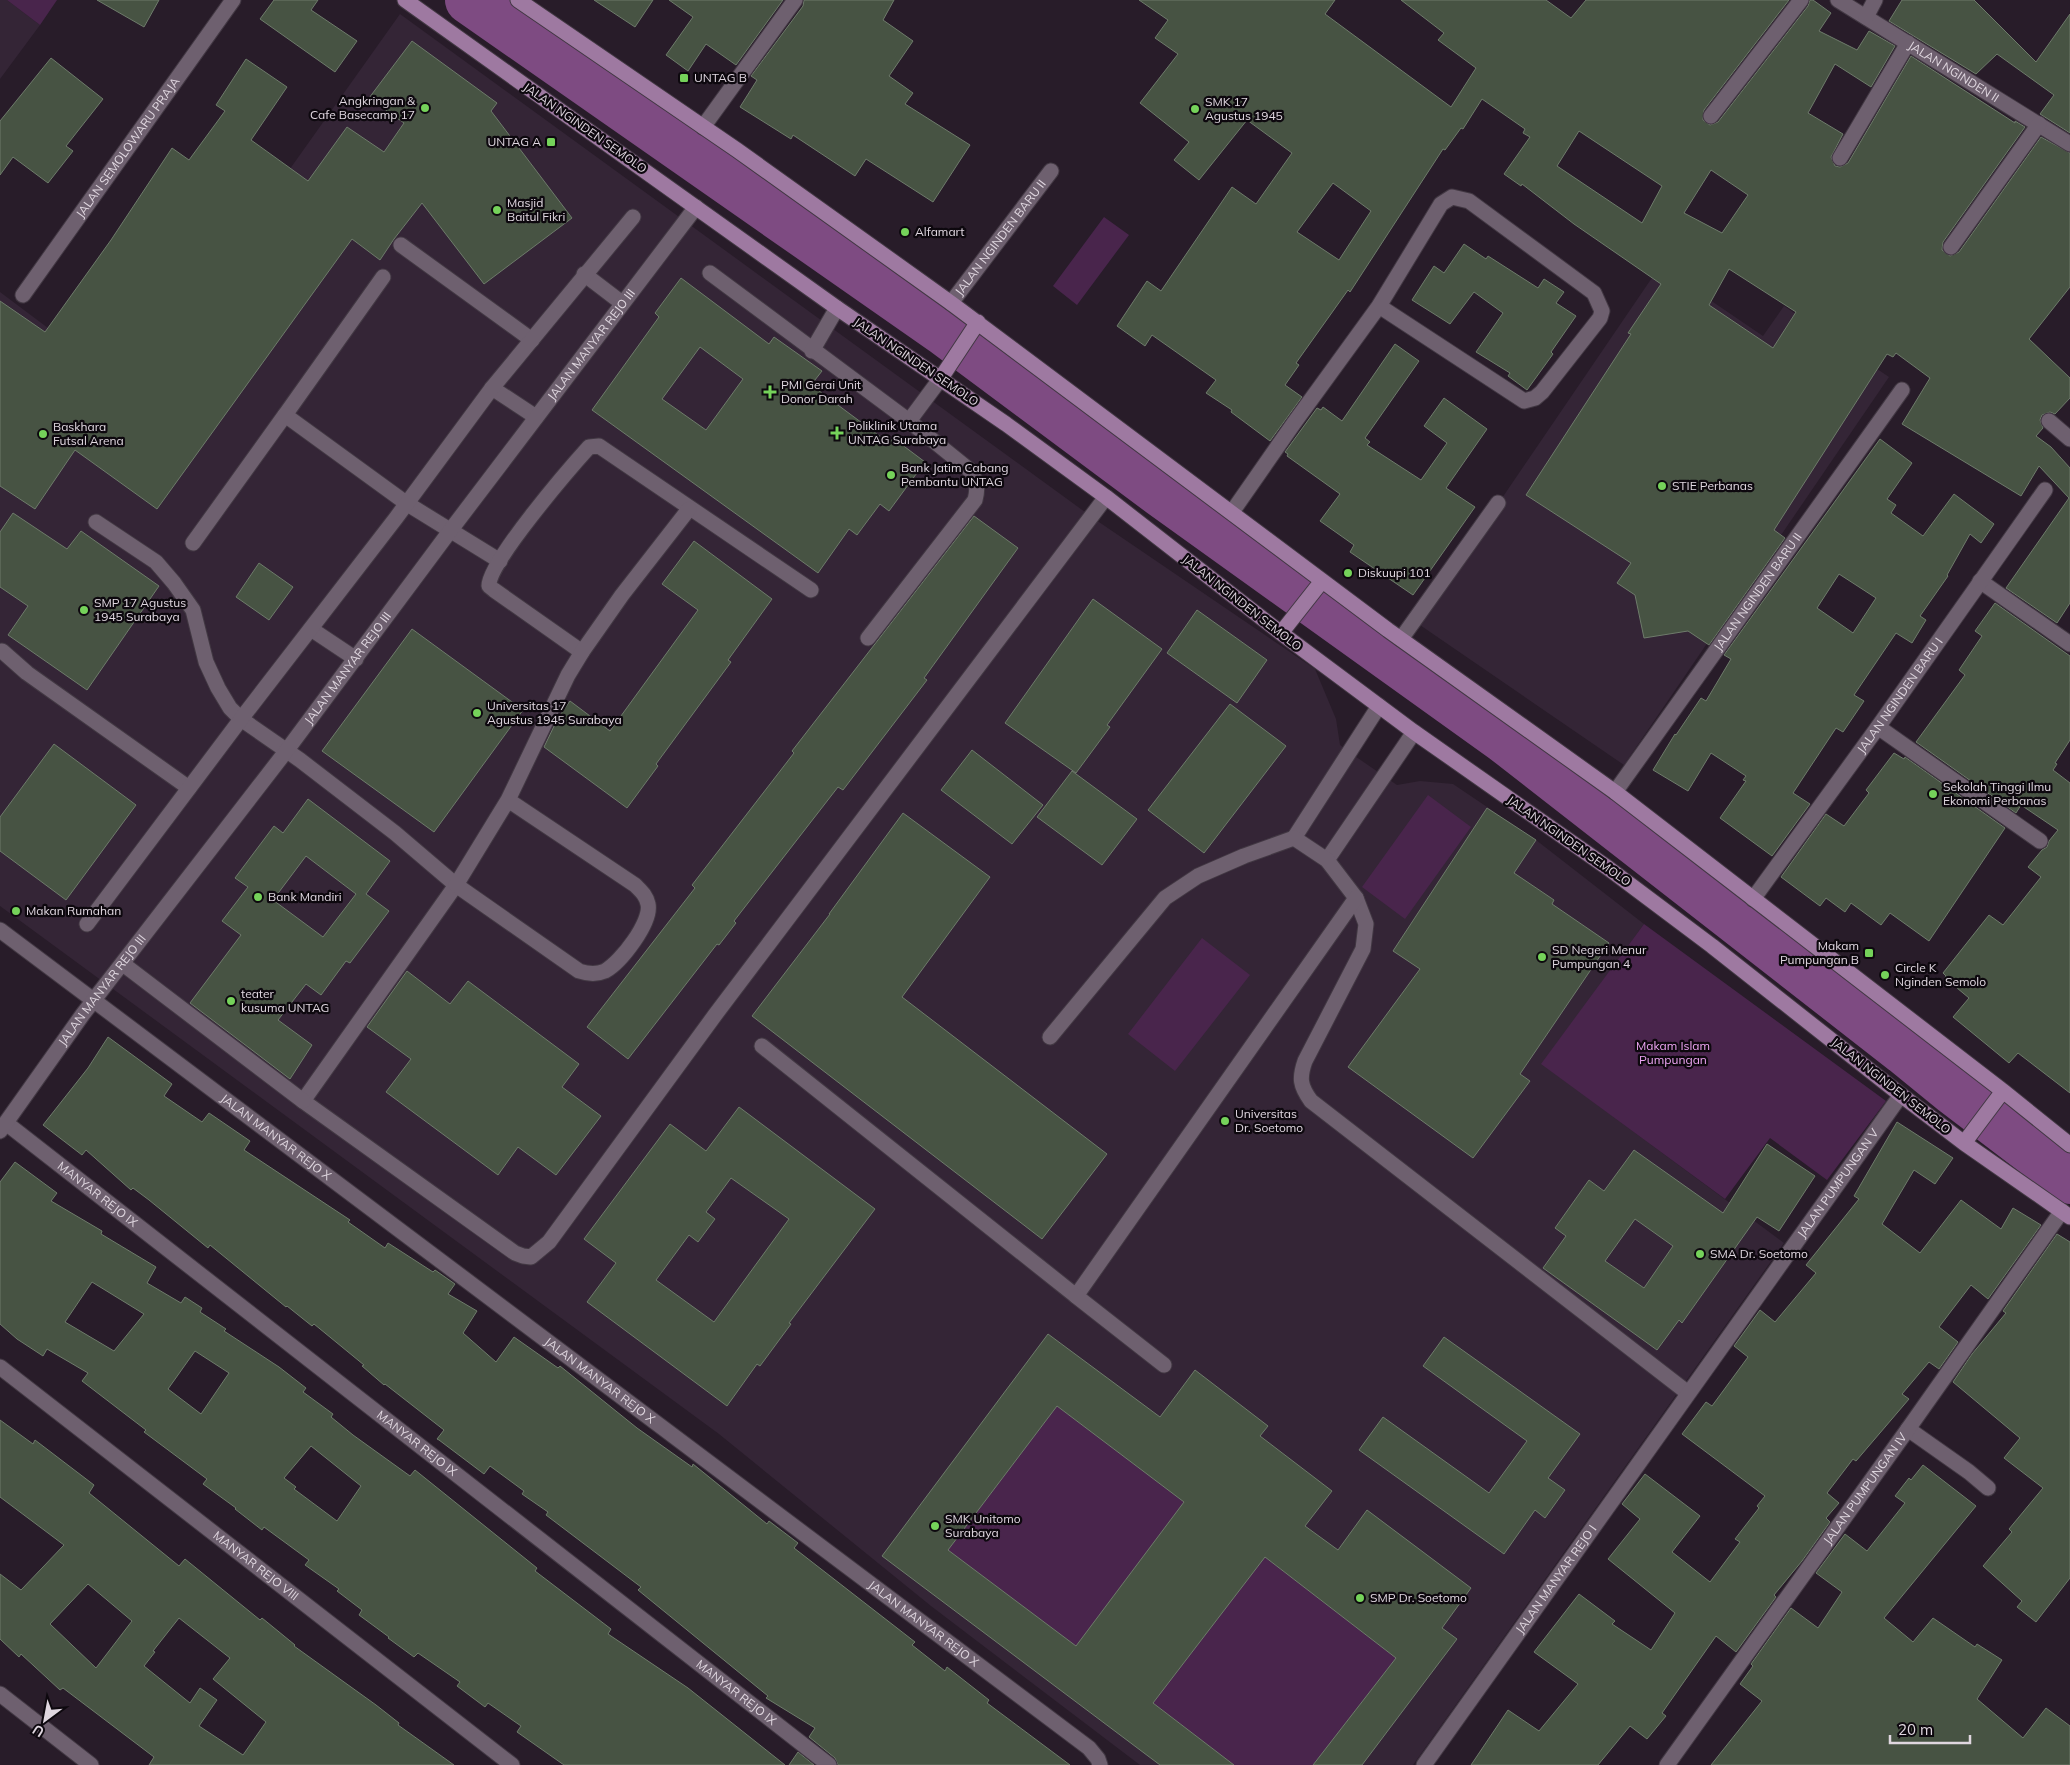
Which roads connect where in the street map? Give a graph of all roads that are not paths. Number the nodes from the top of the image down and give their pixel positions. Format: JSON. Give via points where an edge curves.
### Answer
{"nodes":[{"id":1,"x":233,"y":0,"type":"edge"},
{"id":2,"x":405,"y":0,"type":"edge"},
{"id":3,"x":518,"y":0,"type":"edge"},
{"id":4,"x":795,"y":0,"type":"edge"},
{"id":5,"x":1801,"y":0,"type":"edge"},
{"id":6,"x":1838,"y":0,"type":"edge"},
{"id":7,"x":1875,"y":0,"type":"edge"},
{"id":8,"x":1866,"y":17,"type":"junction"},
{"id":9,"x":1908,"y":43,"type":"junction"},
{"id":10,"x":1711,"y":116,"type":"dead end"},
{"id":11,"x":2039,"y":124,"type":"junction"},
{"id":12,"x":703,"y":127,"type":"junction"},
{"id":13,"x":2070,"y":144,"type":"edge"},
{"id":14,"x":1840,"y":158,"type":"dead end"},
{"id":15,"x":1051,"y":171,"type":"dead end"},
{"id":16,"x":696,"y":207,"type":"junction"},
{"id":17,"x":634,"y":217,"type":"dead end"},
{"id":18,"x":401,"y":245,"type":"dead end"},
{"id":19,"x":1952,"y":247,"type":"dead end"},
{"id":20,"x":710,"y":273,"type":"dead end"},
{"id":21,"x":584,"y":274,"type":"junction"},
{"id":22,"x":383,"y":276,"type":"dead end"},
{"id":23,"x":23,"y":295,"type":"dead end"},
{"id":24,"x":622,"y":302,"type":"junction"},
{"id":25,"x":951,"y":302,"type":"junction"},
{"id":26,"x":1379,"y":306,"type":"junction"},
{"id":27,"x":837,"y":308,"type":"junction"},
{"id":28,"x":978,"y":322,"type":"junction"},
{"id":29,"x":532,"y":340,"type":"junction"},
{"id":30,"x":812,"y":351,"type":"junction"},
{"id":31,"x":941,"y":378,"type":"junction"},
{"id":32,"x":492,"y":388,"type":"junction"},
{"id":33,"x":1902,"y":390,"type":"dead end"},
{"id":34,"x":285,"y":415,"type":"junction"},
{"id":35,"x":536,"y":417,"type":"junction"},
{"id":36,"x":2049,"y":420,"type":"dead end"},
{"id":37,"x":909,"y":421,"type":"junction"},
{"id":38,"x":2070,"y":439,"type":"edge"},
{"id":39,"x":2045,"y":490,"type":"dead end"},
{"id":40,"x":1106,"y":497,"type":"junction"},
{"id":41,"x":406,"y":503,"type":"junction"},
{"id":42,"x":1498,"y":503,"type":"dead end"},
{"id":43,"x":689,"y":509,"type":"junction"},
{"id":44,"x":1232,"y":512,"type":"junction"},
{"id":45,"x":96,"y":522,"type":"dead end"},
{"id":46,"x":450,"y":531,"type":"junction"},
{"id":47,"x":193,"y":543,"type":"dead end"},
{"id":48,"x":500,"y":561,"type":"junction"},
{"id":49,"x":1980,"y":581,"type":"junction"},
{"id":50,"x":1317,"y":586,"type":"junction"},
{"id":51,"x":811,"y":590,"type":"dead end"},
{"id":52,"x":310,"y":629,"type":"junction"},
{"id":53,"x":1280,"y":633,"type":"junction"},
{"id":54,"x":868,"y":638,"type":"dead end"},
{"id":55,"x":1401,"y":639,"type":"junction"},
{"id":56,"x":2070,"y":644,"type":"edge"},
{"id":57,"x":2,"y":651,"type":"dead end"},
{"id":58,"x":582,"y":652,"type":"junction"},
{"id":59,"x":356,"y":659,"type":"junction"},
{"id":60,"x":1379,"y":706,"type":"junction"},
{"id":61,"x":241,"y":719,"type":"junction"},
{"id":62,"x":1878,"y":727,"type":"junction"},
{"id":63,"x":1414,"y":732,"type":"junction"},
{"id":64,"x":287,"y":750,"type":"junction"},
{"id":65,"x":189,"y":788,"type":"junction"},
{"id":66,"x":1614,"y":792,"type":"junction"},
{"id":67,"x":508,"y":800,"type":"junction"},
{"id":68,"x":1294,"y":838,"type":"junction"},
{"id":69,"x":2040,"y":841,"type":"dead end"},
{"id":70,"x":1327,"y":860,"type":"junction"},
{"id":71,"x":456,"y":885,"type":"junction"},
{"id":72,"x":1356,"y":898,"type":"junction"},
{"id":73,"x":1753,"y":899,"type":"junction"},
{"id":74,"x":87,"y":924,"type":"dead end"},
{"id":75,"x":0,"y":930,"type":"edge"},
{"id":76,"x":123,"y":964,"type":"junction"},
{"id":77,"x":94,"y":1000,"type":"junction"},
{"id":78,"x":1050,"y":1037,"type":"dead end"},
{"id":79,"x":762,"y":1046,"type":"dead end"},
{"id":80,"x":1901,"y":1095,"type":"junction"},
{"id":81,"x":1999,"y":1097,"type":"junction"},
{"id":82,"x":303,"y":1101,"type":"junction"},
{"id":83,"x":3,"y":1127,"type":"edge"},
{"id":84,"x":1964,"y":1143,"type":"junction"},
{"id":85,"x":2070,"y":1145,"type":"edge"},
{"id":86,"x":2066,"y":1214,"type":"edge"},
{"id":87,"x":1076,"y":1296,"type":"junction"},
{"id":88,"x":1164,"y":1365,"type":"dead end"},
{"id":89,"x":0,"y":1367,"type":"edge"},
{"id":90,"x":1688,"y":1393,"type":"junction"},
{"id":91,"x":1908,"y":1429,"type":"junction"},
{"id":92,"x":1988,"y":1488,"type":"dead end"},
{"id":93,"x":0,"y":1694,"type":"edge"},
{"id":94,"x":91,"y":1765,"type":"edge"},
{"id":95,"x":512,"y":1765,"type":"edge"},
{"id":96,"x":829,"y":1765,"type":"edge"},
{"id":97,"x":1100,"y":1765,"type":"edge"},
{"id":98,"x":1424,"y":1765,"type":"edge"},
{"id":99,"x":1667,"y":1765,"type":"edge"}],
"edges":[{"from":1,"to":23,"type":"street","name":"JALAN SEMOLOWARU PRAJA"},
{"from":2,"to":16,"type":"main road","name":"JALAN NGINDEN SEMOLO"},
{"from":3,"to":12,"type":"main road"},
{"from":4,"to":12,"type":"street"},
{"from":5,"to":10,"type":"street"},
{"from":6,"to":8,"type":"street","name":"JALAN NGINDEN II"},
{"from":7,"to":8,"type":"street"},
{"from":8,"to":9,"type":"street","name":"JALAN NGINDEN II"},
{"from":9,"to":11,"type":"street","name":"JALAN NGINDEN II"},
{"from":9,"to":14,"type":"street"},
{"from":11,"to":13,"type":"street","name":"JALAN NGINDEN II"},
{"from":11,"to":19,"type":"street"},
{"from":12,"to":25,"type":"main road"},
{"from":15,"to":25,"type":"street","name":"JALAN NGINDEN BARU II"},
{"from":16,"to":24,"type":"street","name":"JALAN MANYAR REJO III"},
{"from":16,"to":27,"type":"main road","name":"JALAN NGINDEN SEMOLO"},
{"from":17,"to":21,"type":"street"},
{"from":18,"to":29,"type":"street"},
{"from":20,"to":30,"type":"street"},
{"from":21,"to":24,"type":"street"},
{"from":21,"to":29,"type":"street"},
{"from":22,"to":34,"type":"street"},
{"from":24,"to":35,"type":"street","name":"JALAN MANYAR REJO III"},
{"from":25,"to":28,"type":"main road"},
{"from":26,"to":26,"type":"street","via":[[1441,204],[1452,197],[1469,201],[1594,293],[1602,311],[1600,318],[1542,392],[1524,401]]},
{"from":26,"to":44,"type":"street"},
{"from":27,"to":30,"type":"street"},
{"from":27,"to":31,"type":"main road","name":"JALAN NGINDEN SEMOLO"},
{"from":28,"to":31,"type":"main road"},
{"from":28,"to":44,"type":"main road"},
{"from":29,"to":32,"type":"street"},
{"from":30,"to":37,"type":"street"},
{"from":31,"to":37,"type":"street"},
{"from":31,"to":40,"type":"main road","name":"JALAN NGINDEN SEMOLO"},
{"from":32,"to":35,"type":"street"},
{"from":32,"to":41,"type":"street"},
{"from":33,"to":66,"type":"street","name":"JALAN NGINDEN BARU II"},
{"from":34,"to":41,"type":"street"},
{"from":34,"to":47,"type":"street"},
{"from":35,"to":46,"type":"street","name":"JALAN MANYAR REJO III"},
{"from":36,"to":38,"type":"street"},
{"from":37,"to":54,"type":"street","via":[[972,472],[978,491],[976,500]]},
{"from":39,"to":49,"type":"street","name":"JALAN NGINDEN BARU I"},
{"from":40,"to":53,"type":"main road","name":"JALAN NGINDEN SEMOLO"},
{"from":40,"to":82,"type":"street","via":[[721,1007],[549,1242],[531,1257],[515,1252]]},
{"from":41,"to":46,"type":"street"},
{"from":41,"to":52,"type":"street"},
{"from":42,"to":55,"type":"street"},
{"from":43,"to":48,"type":"street","via":[[599,446],[589,447],[540,502]]},
{"from":43,"to":51,"type":"street"},
{"from":43,"to":58,"type":"street"},
{"from":44,"to":50,"type":"main road"},
{"from":45,"to":61,"type":"street","via":[[156,562],[174,583],[193,610],[206,662],[218,688]]},
{"from":46,"to":48,"type":"street"},
{"from":46,"to":59,"type":"street","name":"JALAN MANYAR REJO III"},
{"from":48,"to":58,"type":"street","via":[[489,581],[490,586]]},
{"from":49,"to":56,"type":"street"},
{"from":49,"to":62,"type":"street","name":"JALAN NGINDEN BARU I"},
{"from":50,"to":53,"type":"main road"},
{"from":50,"to":55,"type":"main road"},
{"from":52,"to":59,"type":"street"},
{"from":52,"to":61,"type":"street"},
{"from":53,"to":60,"type":"main road","name":"JALAN NGINDEN SEMOLO"},
{"from":55,"to":66,"type":"main road"},
{"from":57,"to":65,"type":"street","via":[[27,673]]},
{"from":58,"to":67,"type":"street"},
{"from":59,"to":64,"type":"street","name":"JALAN MANYAR REJO III"},
{"from":60,"to":63,"type":"main road","name":"JALAN NGINDEN SEMOLO"},
{"from":60,"to":68,"type":"street"},
{"from":61,"to":64,"type":"street"},
{"from":61,"to":65,"type":"street"},
{"from":62,"to":69,"type":"street"},
{"from":62,"to":73,"type":"street","name":"JALAN NGINDEN BARU I"},
{"from":63,"to":70,"type":"street"},
{"from":63,"to":80,"type":"main road","name":"JALAN NGINDEN SEMOLO","via":[[1608,868]]},
{"from":64,"to":71,"type":"street","via":[[395,833]]},
{"from":64,"to":76,"type":"street","name":"JALAN MANYAR REJO III"},
{"from":65,"to":74,"type":"street"},
{"from":66,"to":73,"type":"main road"},
{"from":67,"to":71,"type":"street"},
{"from":67,"to":71,"type":"street","via":[[635,885],[645,895],[649,906],[647,918],[631,945],[605,971],[592,975],[579,971]]},
{"from":68,"to":70,"type":"street"},
{"from":68,"to":78,"type":"street","via":[[1198,876],[1165,898]]},
{"from":70,"to":72,"type":"street"},
{"from":71,"to":82,"type":"street"},
{"from":72,"to":87,"type":"street"},
{"from":72,"to":90,"type":"street","via":[[1366,924],[1363,949],[1299,1076],[1301,1088],[1310,1102]]},
{"from":73,"to":81,"type":"main road"},
{"from":75,"to":77,"type":"street","name":"JALAN MANYAR REJO X"},
{"from":76,"to":77,"type":"street","name":"JALAN MANYAR REJO III"},
{"from":76,"to":82,"type":"street"},
{"from":77,"to":83,"type":"street","name":"JALAN MANYAR REJO III"},
{"from":77,"to":97,"type":"street","name":"JALAN MANYAR REJO X","via":[[1082,1742],[1098,1758]]},
{"from":79,"to":87,"type":"street"},
{"from":80,"to":84,"type":"main road","name":"JALAN NGINDEN SEMOLO"},
{"from":80,"to":90,"type":"street","name":"JALAN PUMPUNGAN V"},
{"from":81,"to":84,"type":"main road"},
{"from":81,"to":85,"type":"main road"},
{"from":83,"to":96,"type":"street","name":"MANYAR REJO IX"},
{"from":84,"to":86,"type":"main road","name":"JALAN NGINDEN SEMOLO"},
{"from":86,"to":91,"type":"street","name":"JALAN PUMPUNGAN IV"},
{"from":87,"to":88,"type":"street"},
{"from":89,"to":95,"type":"street","name":"MANYAR REJO VIII"},
{"from":90,"to":98,"type":"street","name":"JALAN MANYAR REJO I"},
{"from":91,"to":92,"type":"street"},
{"from":91,"to":99,"type":"street","name":"JALAN PUMPUNGAN IV"},
{"from":93,"to":94,"type":"street"}]}
